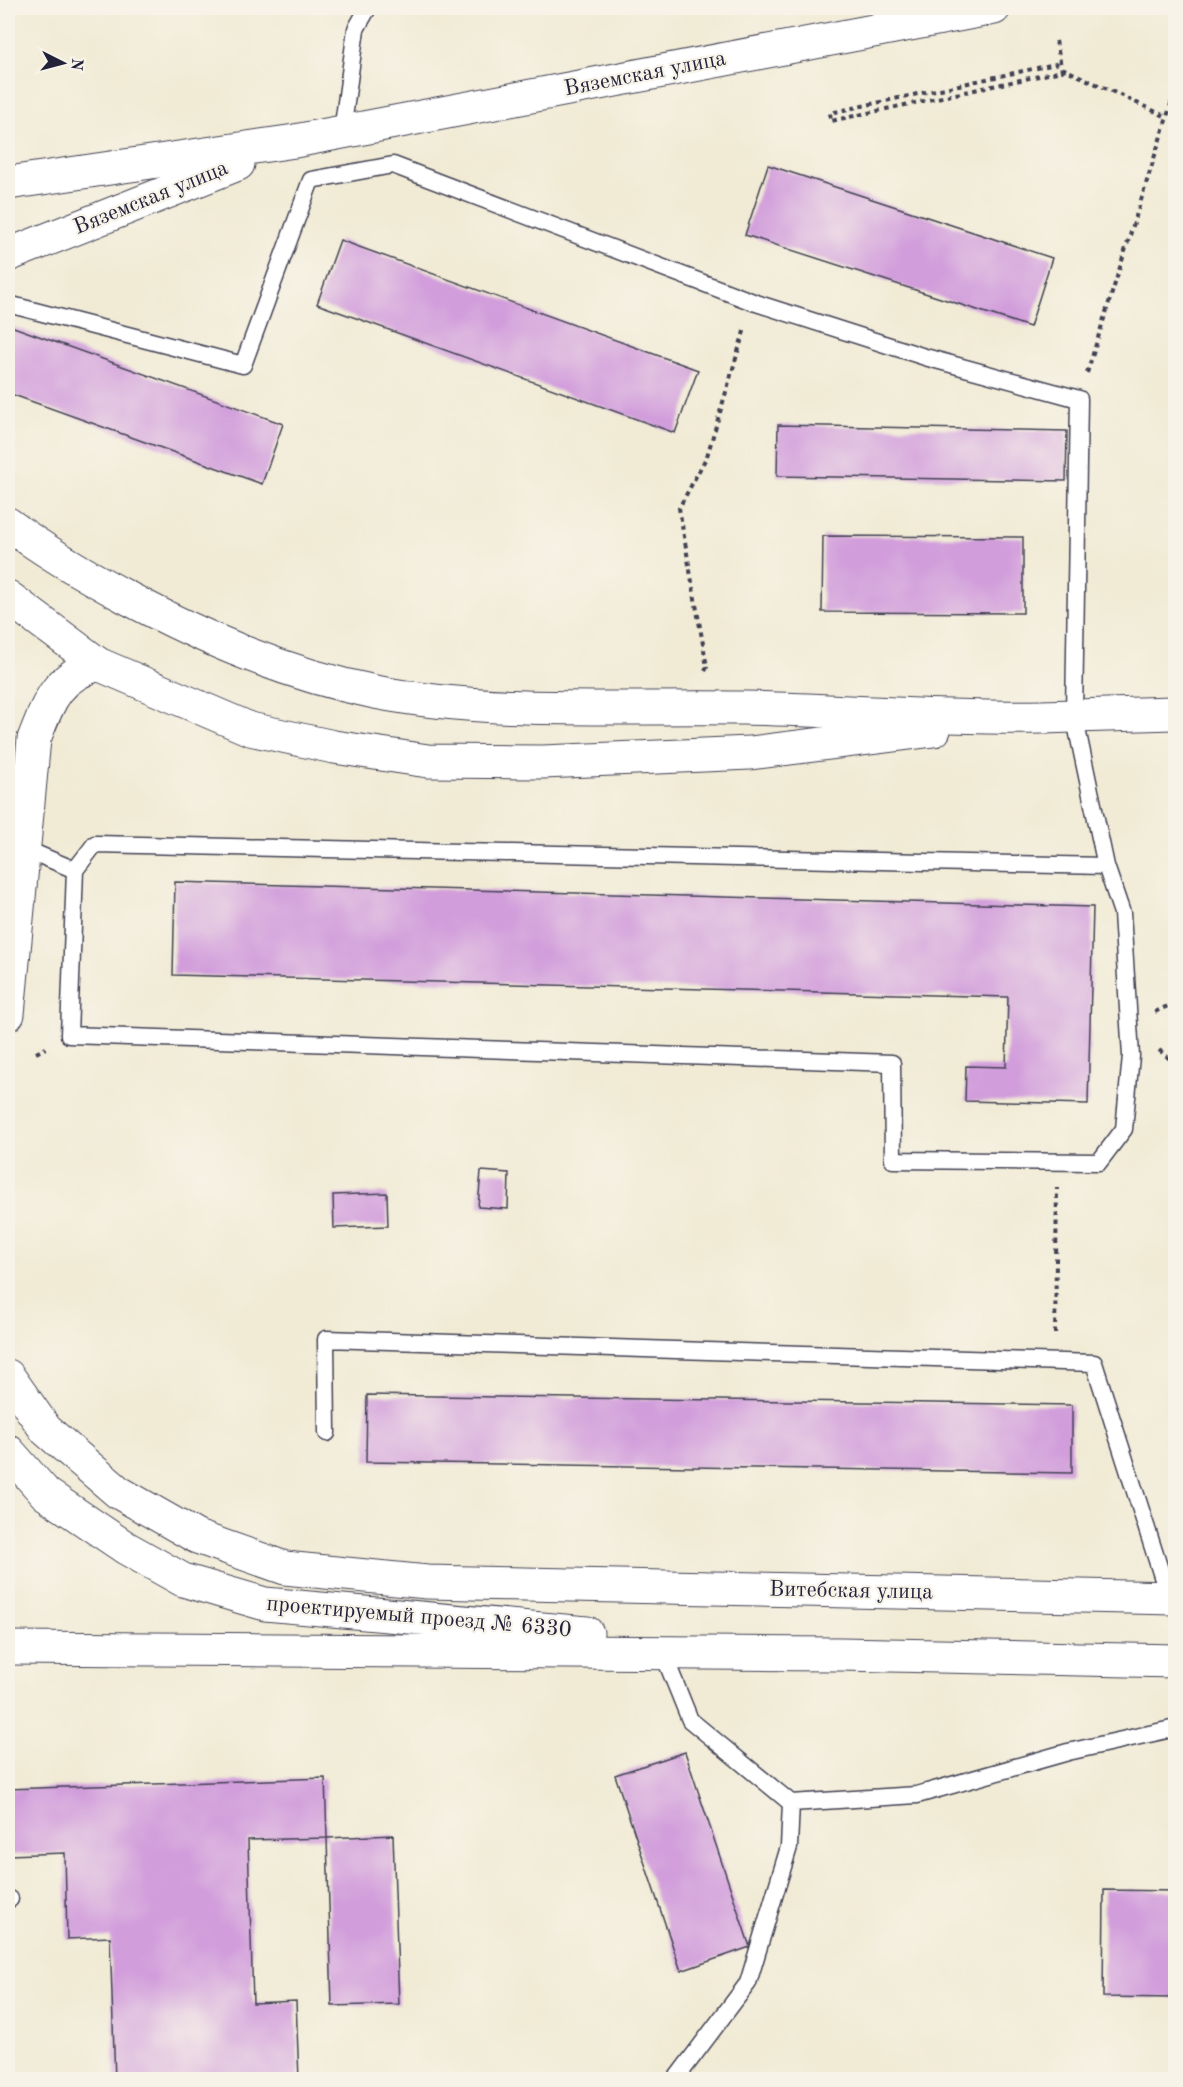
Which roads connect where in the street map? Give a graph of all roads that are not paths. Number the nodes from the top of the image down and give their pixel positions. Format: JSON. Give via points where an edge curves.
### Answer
{"nodes":[{"id":1,"x":368,"y":8,"type":"edge"},
{"id":2,"x":994,"y":8,"type":"edge"},
{"id":3,"x":342,"y":132,"type":"junction"},
{"id":4,"x":295,"y":141,"type":"junction"},
{"id":5,"x":8,"y":183,"type":"edge"},
{"id":6,"x":8,"y":255,"type":"edge"},
{"id":7,"x":8,"y":304,"type":"edge"},
{"id":8,"x":8,"y":524,"type":"edge"},
{"id":9,"x":8,"y":597,"type":"edge"},
{"id":10,"x":98,"y":664,"type":"junction"},
{"id":11,"x":1176,"y":713,"type":"edge"},
{"id":12,"x":1074,"y":716,"type":"junction"},
{"id":13,"x":1040,"y":717,"type":"junction"},
{"id":14,"x":23,"y":848,"type":"junction"},
{"id":15,"x":1106,"y":866,"type":"junction"},
{"id":16,"x":75,"y":870,"type":"junction"},
{"id":17,"x":8,"y":1014,"type":"edge"},
{"id":18,"x":8,"y":1376,"type":"edge"},
{"id":19,"x":327,"y":1433,"type":"dead end"},
{"id":20,"x":8,"y":1450,"type":"edge"},
{"id":21,"x":526,"y":1584,"type":"joint"},
{"id":22,"x":1172,"y":1598,"type":"edge"},
{"id":23,"x":8,"y":1648,"type":"edge"},
{"id":24,"x":663,"y":1653,"type":"junction"},
{"id":25,"x":840,"y":1654,"type":"junction"},
{"id":26,"x":1176,"y":1661,"type":"edge"},
{"id":27,"x":1176,"y":1728,"type":"edge"},
{"id":28,"x":791,"y":1803,"type":"junction"},
{"id":29,"x":675,"y":2079,"type":"edge"}],
"edges":[{"from":1,"to":3,"type":"lane","via":[[357,29]]},
{"from":2,"to":3,"type":"main road","name":"Вяземская улица"},
{"from":3,"to":4,"type":"main road","name":"Вяземская улица"},
{"from":4,"to":5,"type":"main road","name":"Вяземская улица"},
{"from":4,"to":6,"type":"main road","name":"Вяземская улица"},
{"from":7,"to":12,"type":"lane","via":[[243,366],[311,180],[393,165],[753,302],[925,357],[1079,399]]},
{"from":8,"to":13,"type":"main road","via":[[49,555],[242,654],[298,673],[376,692],[549,707]]},
{"from":9,"to":10,"type":"main road"},
{"from":10,"to":13,"type":"main road","via":[[250,729],[428,761],[543,762],[750,753]]},
{"from":10,"to":14,"type":"main road","via":[[64,680],[50,698],[34,740]]},
{"from":11,"to":12,"type":"main road"},
{"from":12,"to":13,"type":"main road"},
{"from":12,"to":15,"type":"lane"},
{"from":14,"to":16,"type":"lane"},
{"from":14,"to":17,"type":"main road"},
{"from":15,"to":16,"type":"lane","via":[[95,844]]},
{"from":15,"to":16,"type":"lane","via":[[1122,914],[1131,1056],[1124,1130],[1099,1162],[893,1160],[892,1064],[69,1035]]},
{"from":18,"to":21,"type":"main road","name":"проектируемый проезд № 6330","via":[[46,1430],[118,1492],[197,1537],[285,1568],[427,1582]]},
{"from":19,"to":22,"type":"lane","via":[[326,1339],[1094,1363]]},
{"from":20,"to":25,"type":"main road","name":"проектируемый проезд № 6330","via":[[46,1494],[126,1548],[183,1580],[265,1604]]},
{"from":21,"to":22,"type":"main road","name":"Витебская улица"},
{"from":23,"to":24,"type":"main road"},
{"from":24,"to":25,"type":"main road"},
{"from":24,"to":28,"type":"lane","via":[[690,1720]]},
{"from":25,"to":26,"type":"main road"},
{"from":27,"to":28,"type":"lane","via":[[1068,1752],[918,1795]]},
{"from":28,"to":29,"type":"lane","via":[[789,1847],[748,1983]]}]}
